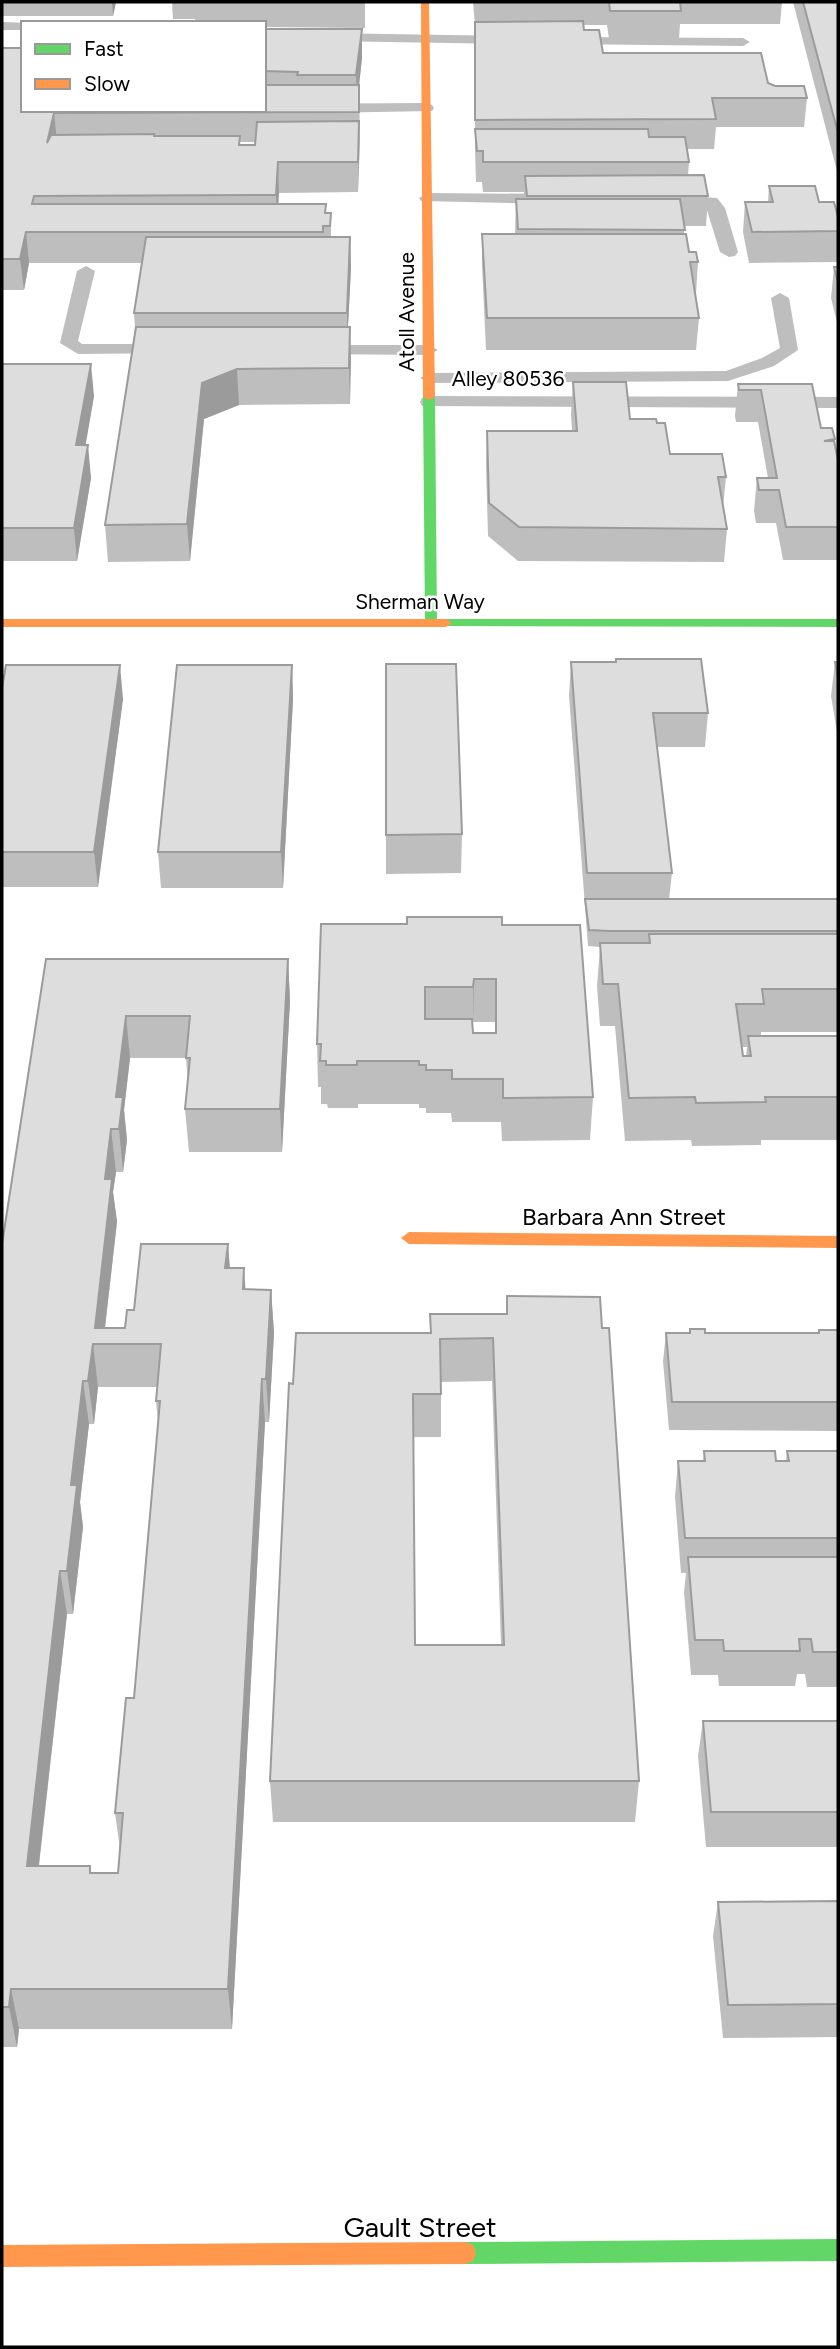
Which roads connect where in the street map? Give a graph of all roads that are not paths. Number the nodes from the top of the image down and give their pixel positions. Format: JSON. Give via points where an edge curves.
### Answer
{"nodes":[{"id":1,"x":425,"y":2,"type":"edge"},
{"id":2,"x":2,"y":26,"type":"edge"},
{"id":3,"x":21,"y":26,"type":"edge"},
{"id":4,"x":266,"y":36,"type":"edge"},
{"id":5,"x":425,"y":39,"type":"junction"},
{"id":6,"x":743,"y":42,"type":"dead end"},
{"id":7,"x":426,"y":108,"type":"junction"},
{"id":8,"x":266,"y":109,"type":"edge"},
{"id":9,"x":427,"y":198,"type":"junction"},
{"id":10,"x":573,"y":199,"type":"edge"},
{"id":11,"x":652,"y":200,"type":"edge"},
{"id":12,"x":729,"y":252,"type":"dead end"},
{"id":13,"x":86,"y":271,"type":"dead end"},
{"id":14,"x":780,"y":298,"type":"dead end"},
{"id":15,"x":187,"y":349,"type":"edge"},
{"id":16,"x":296,"y":350,"type":"edge"},
{"id":17,"x":429,"y":350,"type":"junction"},
{"id":18,"x":429,"y":377,"type":"junction"},
{"id":19,"x":429,"y":402,"type":"junction"},
{"id":20,"x":838,"y":403,"type":"edge"},
{"id":21,"x":2,"y":623,"type":"edge"},
{"id":22,"x":431,"y":623,"type":"junction"},
{"id":23,"x":838,"y":623,"type":"edge"},
{"id":24,"x":409,"y":1238,"type":"dead end"},
{"id":25,"x":838,"y":1242,"type":"edge"},
{"id":26,"x":838,"y":2250,"type":"edge"},
{"id":27,"x":2,"y":2256,"type":"edge"}],
"edges":[{"from":1,"to":5,"type":"street","name":"Atoll Avenue"},
{"from":2,"to":3,"type":"lane"},
{"from":4,"to":5,"type":"lane"},
{"from":5,"to":6,"type":"lane"},
{"from":5,"to":7,"type":"street","name":"Atoll Avenue"},
{"from":7,"to":8,"type":"lane"},
{"from":7,"to":9,"type":"street","name":"Atoll Avenue"},
{"from":9,"to":10,"type":"lane"},
{"from":9,"to":17,"type":"street","name":"Atoll Avenue"},
{"from":11,"to":12,"type":"lane","via":[[711,201]]},
{"from":13,"to":15,"type":"lane","via":[[69,344],[79,349]]},
{"from":14,"to":18,"type":"lane","via":[[789,351],[728,376]]},
{"from":16,"to":17,"type":"lane"},
{"from":17,"to":18,"type":"street","name":"Atoll Avenue"},
{"from":18,"to":19,"type":"street","name":"Atoll Avenue"},
{"from":19,"to":20,"type":"lane","name":"Alley 80536"},
{"from":19,"to":22,"type":"street","name":"Atoll Avenue"},
{"from":21,"to":22,"type":"street","name":"Sherman Way"},
{"from":22,"to":23,"type":"street","name":"Sherman Way"},
{"from":24,"to":25,"type":"street","name":"Barbara Ann Street"},
{"from":26,"to":27,"type":"street","name":"Gault Street"}]}
